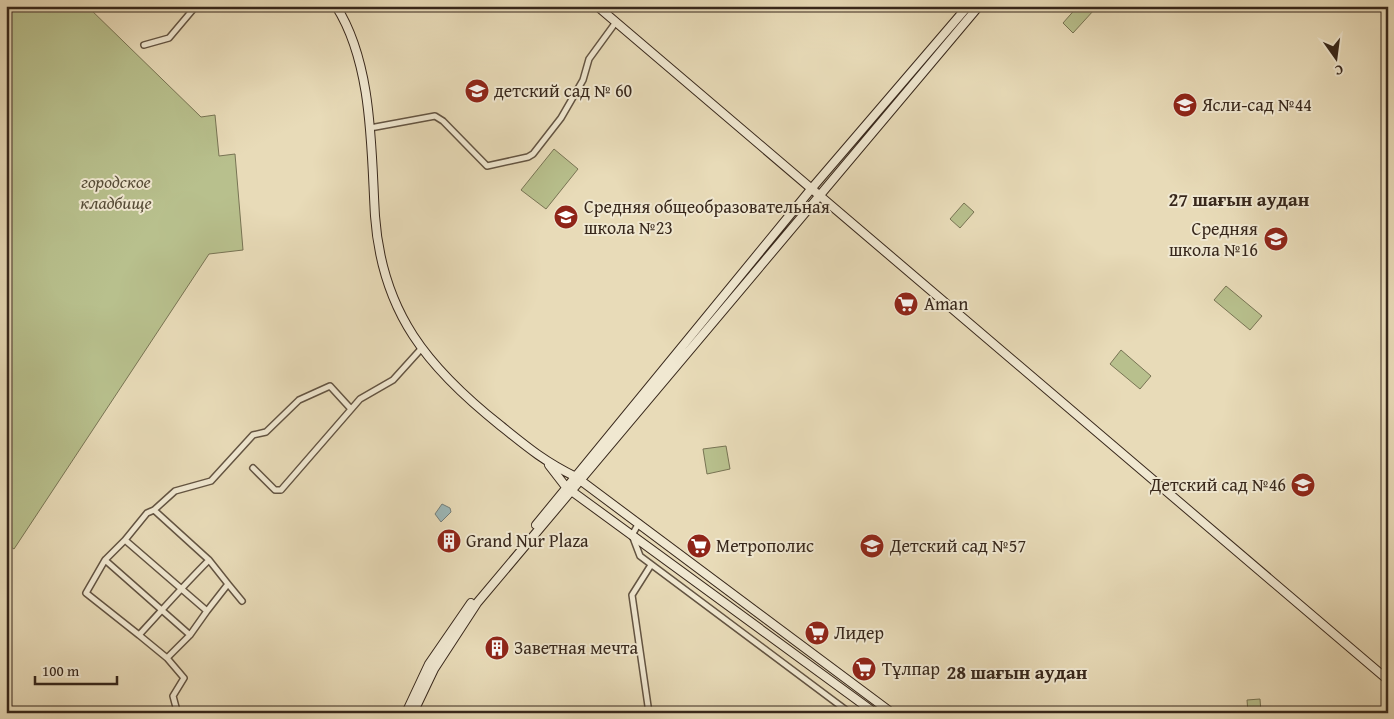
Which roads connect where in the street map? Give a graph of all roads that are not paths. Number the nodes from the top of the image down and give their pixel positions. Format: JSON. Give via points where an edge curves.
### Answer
{"nodes":[{"id":1,"x":196,"y":6,"type":"edge"},
{"id":2,"x":336,"y":6,"type":"edge"},
{"id":3,"x":597,"y":6,"type":"edge"},
{"id":4,"x":968,"y":6,"type":"edge"},
{"id":5,"x":979,"y":6,"type":"edge"},
{"id":6,"x":616,"y":22,"type":"junction"},
{"id":7,"x":144,"y":45,"type":"dead end"},
{"id":8,"x":370,"y":128,"type":"junction"},
{"id":9,"x":812,"y":188,"type":"junction"},
{"id":10,"x":820,"y":196,"type":"junction"},
{"id":11,"x":421,"y":349,"type":"junction"},
{"id":12,"x":351,"y":408,"type":"junction"},
{"id":13,"x":548,"y":463,"type":"junction"},
{"id":14,"x":253,"y":468,"type":"dead end"},
{"id":15,"x":578,"y":479,"type":"junction"},
{"id":16,"x":569,"y":489,"type":"junction"},
{"id":17,"x":154,"y":510,"type":"junction"},
{"id":18,"x":639,"y":523,"type":"junction"},
{"id":19,"x":632,"y":535,"type":"junction"},
{"id":20,"x":125,"y":540,"type":"junction"},
{"id":21,"x":105,"y":560,"type":"junction"},
{"id":22,"x":209,"y":560,"type":"junction"},
{"id":23,"x":651,"y":565,"type":"junction"},
{"id":24,"x":228,"y":584,"type":"junction"},
{"id":25,"x":490,"y":584,"type":"junction"},
{"id":26,"x":180,"y":590,"type":"junction"},
{"id":27,"x":242,"y":601,"type":"dead end"},
{"id":28,"x":163,"y":610,"type":"junction"},
{"id":29,"x":207,"y":611,"type":"junction"},
{"id":30,"x":139,"y":635,"type":"junction"},
{"id":31,"x":190,"y":635,"type":"junction"},
{"id":32,"x":167,"y":658,"type":"junction"},
{"id":33,"x":1388,"y":680,"type":"edge"},
{"id":34,"x":177,"y":711,"type":"dead end"},
{"id":35,"x":406,"y":713,"type":"edge"},
{"id":36,"x":413,"y":713,"type":"edge"},
{"id":37,"x":649,"y":713,"type":"edge"},
{"id":38,"x":850,"y":713,"type":"edge"},
{"id":39,"x":875,"y":713,"type":"edge"},
{"id":40,"x":892,"y":713,"type":"edge"}],
"edges":[{"from":1,"to":7,"type":"street","via":[[169,38]]},
{"from":2,"to":8,"type":"main road","via":[[352,38],[363,80]]},
{"from":3,"to":6,"type":"main road"},
{"from":4,"to":9,"type":"main road"},
{"from":5,"to":10,"type":"main road"},
{"from":6,"to":8,"type":"street","via":[[589,59],[583,80],[565,111],[533,154],[488,166],[443,120],[435,116]]},
{"from":6,"to":9,"type":"main road"},
{"from":8,"to":11,"type":"main road","via":[[378,247],[398,309]]},
{"from":9,"to":10,"type":"main road"},
{"from":9,"to":15,"type":"main road"},
{"from":10,"to":15,"type":"main road"},
{"from":10,"to":33,"type":"main road"},
{"from":11,"to":12,"type":"street","via":[[393,380]]},
{"from":11,"to":13,"type":"main road","via":[[463,396]]},
{"from":12,"to":14,"type":"street","via":[[281,490],[275,490]]},
{"from":12,"to":17,"type":"street","via":[[330,386],[299,400],[266,432],[253,435],[211,481],[178,489]]},
{"from":13,"to":15,"type":"main road"},
{"from":13,"to":16,"type":"main road"},
{"from":15,"to":16,"type":"main road"},
{"from":15,"to":18,"type":"main road"},
{"from":16,"to":19,"type":"main road"},
{"from":16,"to":25,"type":"main road"},
{"from":17,"to":20,"type":"street","via":[[147,513]]},
{"from":17,"to":22,"type":"street"},
{"from":18,"to":19,"type":"street"},
{"from":18,"to":40,"type":"main road"},
{"from":19,"to":23,"type":"street","via":[[640,556]]},
{"from":19,"to":39,"type":"main road"},
{"from":20,"to":21,"type":"street"},
{"from":20,"to":26,"type":"street"},
{"from":21,"to":28,"type":"street"},
{"from":21,"to":30,"type":"street","via":[[86,593]]},
{"from":22,"to":24,"type":"street"},
{"from":22,"to":26,"type":"street"},
{"from":23,"to":37,"type":"street","via":[[632,595]]},
{"from":23,"to":38,"type":"street"},
{"from":24,"to":27,"type":"street"},
{"from":24,"to":29,"type":"street"},
{"from":25,"to":35,"type":"main road","via":[[470,606],[430,664]]},
{"from":25,"to":36,"type":"main road","via":[[434,669]]},
{"from":26,"to":28,"type":"street"},
{"from":26,"to":29,"type":"street"},
{"from":28,"to":30,"type":"street"},
{"from":28,"to":31,"type":"street"},
{"from":29,"to":31,"type":"street"},
{"from":30,"to":32,"type":"street"},
{"from":31,"to":32,"type":"street"},
{"from":32,"to":34,"type":"street","via":[[184,678],[173,696]]}]}
